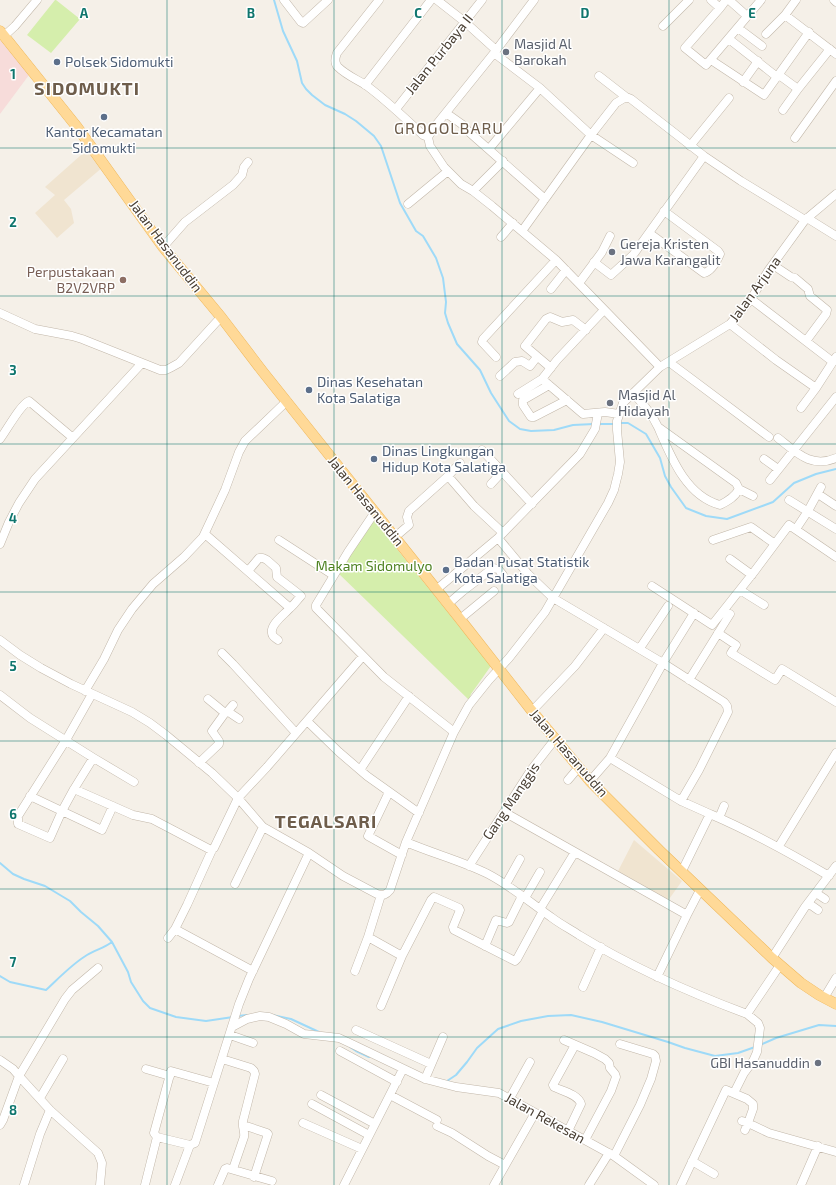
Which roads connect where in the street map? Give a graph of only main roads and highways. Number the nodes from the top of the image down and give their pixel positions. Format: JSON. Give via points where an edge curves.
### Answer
{"nodes":[{"id":1,"x":2,"y":33,"type":"edge"},
{"id":2,"x":836,"y":1004,"type":"edge"}],
"edges":[{"from":1,"to":2,"type":"main road","name":"Jalan Hasanuddin","via":[[77,127],[162,245],[590,781],[772,958],[801,983]]}]}
